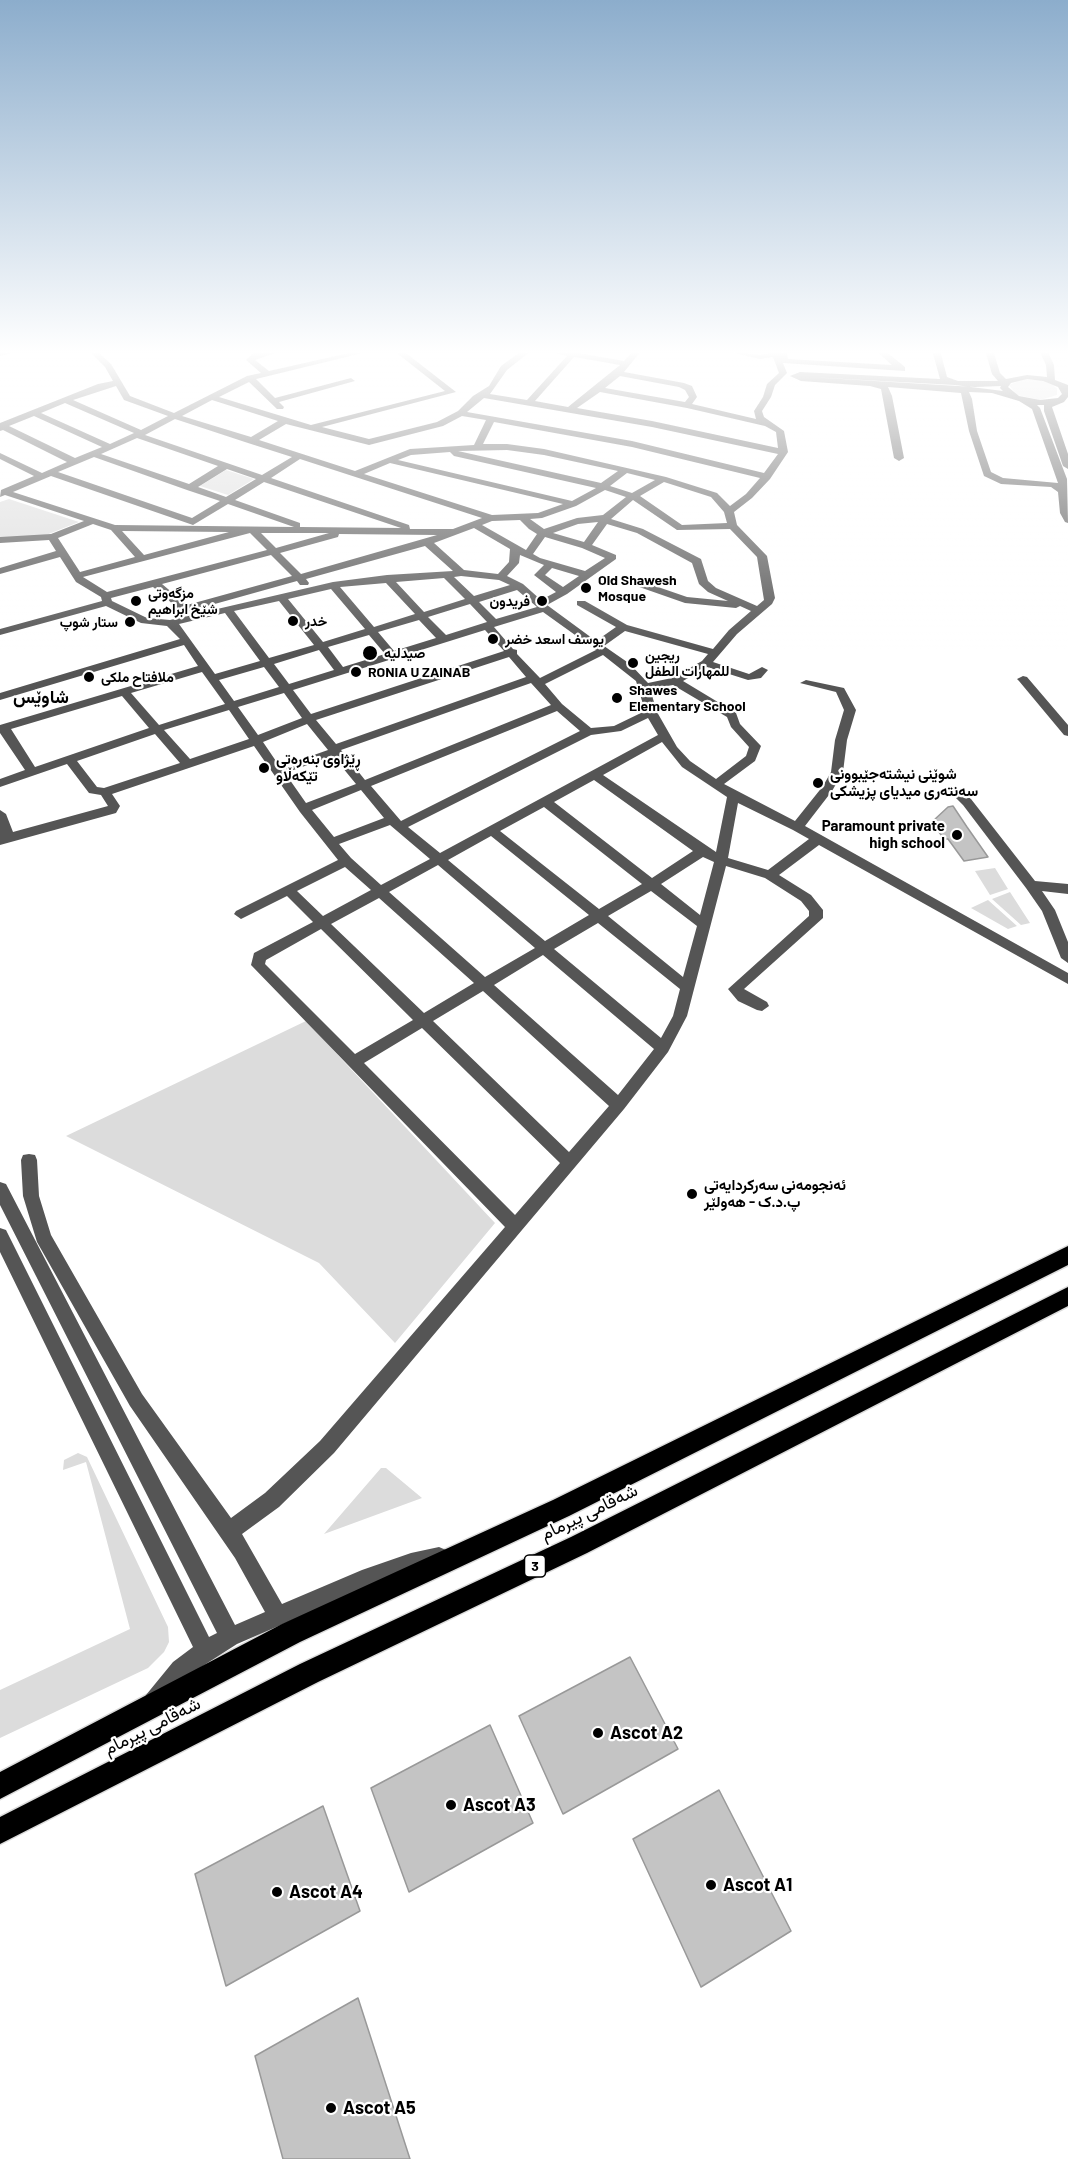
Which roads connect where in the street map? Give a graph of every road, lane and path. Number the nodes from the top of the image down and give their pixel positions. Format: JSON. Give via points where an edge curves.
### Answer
{"nodes":[{"id":1,"x":51,"y":451,"type":"edge"},
{"id":2,"x":101,"y":451,"type":"edge"},
{"id":3,"x":186,"y":451,"type":"edge"},
{"id":4,"x":282,"y":451,"type":"edge"},
{"id":5,"x":421,"y":451,"type":"edge"},
{"id":6,"x":444,"y":451,"type":"edge"},
{"id":7,"x":574,"y":451,"type":"edge"},
{"id":8,"x":691,"y":451,"type":"edge"},
{"id":9,"x":773,"y":451,"type":"edge"},
{"id":10,"x":898,"y":451,"type":"edge"},
{"id":11,"x":980,"y":451,"type":"edge"},
{"id":12,"x":1051,"y":451,"type":"edge"},
{"id":13,"x":1062,"y":451,"type":"edge"},
{"id":14,"x":410,"y":452,"type":"joint"},
{"id":15,"x":783,"y":452,"type":"joint"},
{"id":16,"x":94,"y":454,"type":"junction"},
{"id":17,"x":0,"y":456,"type":"edge"},
{"id":18,"x":299,"y":456,"type":"junction"},
{"id":19,"x":899,"y":458,"type":"dead end"},
{"id":20,"x":387,"y":460,"type":"junction"},
{"id":21,"x":75,"y":462,"type":"junction"},
{"id":22,"x":226,"y":465,"type":"junction"},
{"id":23,"x":1068,"y":466,"type":"edge"},
{"id":24,"x":624,"y":471,"type":"junction"},
{"id":25,"x":45,"y":474,"type":"junction"},
{"id":26,"x":355,"y":474,"type":"junction"},
{"id":27,"x":767,"y":477,"type":"junction"},
{"id":28,"x":1061,"y":477,"type":"junction"},
{"id":29,"x":264,"y":478,"type":"junction"},
{"id":30,"x":663,"y":479,"type":"junction"},
{"id":31,"x":1028,"y":482,"type":"junction"},
{"id":32,"x":605,"y":487,"type":"junction"},
{"id":33,"x":190,"y":488,"type":"junction"},
{"id":34,"x":3,"y":491,"type":"edge"},
{"id":35,"x":1064,"y":491,"type":"junction"},
{"id":36,"x":633,"y":496,"type":"junction"},
{"id":37,"x":228,"y":501,"type":"junction"},
{"id":38,"x":573,"y":504,"type":"junction"},
{"id":39,"x":729,"y":511,"type":"junction"},
{"id":40,"x":539,"y":516,"type":"junction"},
{"id":41,"x":491,"y":518,"type":"junction"},
{"id":42,"x":524,"y":518,"type":"junction"},
{"id":43,"x":606,"y":519,"type":"junction"},
{"id":44,"x":1068,"y":520,"type":"edge"},
{"id":45,"x":92,"y":522,"type":"junction"},
{"id":46,"x":193,"y":525,"type":"junction"},
{"id":47,"x":476,"y":525,"type":"junction"},
{"id":48,"x":562,"y":526,"type":"junction"},
{"id":49,"x":655,"y":526,"type":"junction"},
{"id":50,"x":732,"y":526,"type":"junction"},
{"id":51,"x":114,"y":528,"type":"junction"},
{"id":52,"x":252,"y":529,"type":"junction"},
{"id":53,"x":310,"y":530,"type":"junction"},
{"id":54,"x":352,"y":530,"type":"junction"},
{"id":55,"x":419,"y":531,"type":"junction"},
{"id":56,"x":453,"y":532,"type":"junction"},
{"id":57,"x":543,"y":533,"type":"junction"},
{"id":58,"x":52,"y":537,"type":"junction"},
{"id":59,"x":0,"y":540,"type":"edge"},
{"id":60,"x":427,"y":542,"type":"junction"},
{"id":61,"x":586,"y":546,"type":"junction"},
{"id":62,"x":514,"y":550,"type":"junction"},
{"id":63,"x":274,"y":552,"type":"junction"},
{"id":64,"x":61,"y":553,"type":"junction"},
{"id":65,"x":527,"y":555,"type":"junction"},
{"id":66,"x":142,"y":559,"type":"junction"},
{"id":67,"x":550,"y":565,"type":"junction"},
{"id":68,"x":0,"y":571,"type":"edge"},
{"id":69,"x":445,"y":573,"type":"junction"},
{"id":70,"x":461,"y":573,"type":"junction"},
{"id":71,"x":586,"y":575,"type":"junction"},
{"id":72,"x":77,"y":576,"type":"junction"},
{"id":73,"x":298,"y":577,"type":"junction"},
{"id":74,"x":501,"y":577,"type":"junction"},
{"id":75,"x":387,"y":578,"type":"junction"},
{"id":76,"x":629,"y":580,"type":"dead end"},
{"id":77,"x":156,"y":585,"type":"junction"},
{"id":78,"x":333,"y":585,"type":"junction"},
{"id":79,"x":519,"y":586,"type":"junction"},
{"id":80,"x":309,"y":590,"type":"junction"},
{"id":81,"x":563,"y":592,"type":"junction"},
{"id":82,"x":281,"y":596,"type":"junction"},
{"id":83,"x":107,"y":600,"type":"junction"},
{"id":84,"x":471,"y":602,"type":"junction"},
{"id":85,"x":581,"y":603,"type":"dead end"},
{"id":86,"x":744,"y":605,"type":"junction"},
{"id":87,"x":543,"y":606,"type":"junction"},
{"id":88,"x":185,"y":609,"type":"junction"},
{"id":89,"x":227,"y":609,"type":"junction"},
{"id":90,"x":757,"y":610,"type":"junction"},
{"id":91,"x":422,"y":615,"type":"junction"},
{"id":92,"x":145,"y":621,"type":"junction"},
{"id":93,"x":170,"y":623,"type":"junction"},
{"id":94,"x":490,"y":624,"type":"junction"},
{"id":95,"x":623,"y":627,"type":"junction"},
{"id":96,"x":373,"y":631,"type":"junction"},
{"id":97,"x":0,"y":632,"type":"edge"},
{"id":98,"x":443,"y":639,"type":"junction"},
{"id":99,"x":186,"y":641,"type":"junction"},
{"id":100,"x":320,"y":647,"type":"junction"},
{"id":101,"x":600,"y":649,"type":"junction"},
{"id":102,"x":513,"y":652,"type":"junction"},
{"id":103,"x":716,"y":653,"type":"junction"},
{"id":104,"x":391,"y":654,"type":"junction"},
{"id":105,"x":268,"y":663,"type":"junction"},
{"id":106,"x":706,"y":663,"type":"junction"},
{"id":107,"x":340,"y":670,"type":"junction"},
{"id":108,"x":762,"y":670,"type":"dead end"},
{"id":109,"x":208,"y":674,"type":"junction"},
{"id":110,"x":1023,"y":679,"type":"dead end"},
{"id":111,"x":536,"y":681,"type":"junction"},
{"id":112,"x":675,"y":681,"type":"junction"},
{"id":113,"x":806,"y":683,"type":"dead end"},
{"id":114,"x":644,"y":687,"type":"junction"},
{"id":115,"x":285,"y":688,"type":"junction"},
{"id":116,"x":124,"y":692,"type":"junction"},
{"id":117,"x":0,"y":697,"type":"edge"},
{"id":118,"x":230,"y":706,"type":"junction"},
{"id":119,"x":558,"y":706,"type":"junction"},
{"id":120,"x":651,"y":712,"type":"junction"},
{"id":121,"x":309,"y":719,"type":"junction"},
{"id":122,"x":2,"y":728,"type":"edge"},
{"id":123,"x":157,"y":729,"type":"junction"},
{"id":124,"x":588,"y":732,"type":"junction"},
{"id":125,"x":1068,"y":732,"type":"edge"},
{"id":126,"x":665,"y":736,"type":"junction"},
{"id":127,"x":255,"y":739,"type":"junction"},
{"id":128,"x":335,"y":750,"type":"junction"},
{"id":129,"x":69,"y":758,"type":"junction"},
{"id":130,"x":187,"y":764,"type":"junction"},
{"id":131,"x":32,"y":772,"type":"junction"},
{"id":132,"x":277,"y":772,"type":"junction"},
{"id":133,"x":595,"y":775,"type":"junction"},
{"id":134,"x":0,"y":783,"type":"edge"},
{"id":135,"x":717,"y":784,"type":"junction"},
{"id":136,"x":362,"y":786,"type":"junction"},
{"id":137,"x":954,"y":790,"type":"dead end"},
{"id":138,"x":105,"y":792,"type":"junction"},
{"id":139,"x":733,"y":796,"type":"junction"},
{"id":140,"x":546,"y":802,"type":"junction"},
{"id":141,"x":304,"y":809,"type":"junction"},
{"id":142,"x":0,"y":813,"type":"edge"},
{"id":143,"x":396,"y":823,"type":"junction"},
{"id":144,"x":796,"y":827,"type":"junction"},
{"id":145,"x":492,"y":831,"type":"junction"},
{"id":146,"x":4,"y":839,"type":"edge"},
{"id":147,"x":817,"y":840,"type":"junction"},
{"id":148,"x":330,"y":843,"type":"junction"},
{"id":149,"x":702,"y":851,"type":"junction"},
{"id":150,"x":439,"y":860,"type":"junction"},
{"id":151,"x":721,"y":860,"type":"junction"},
{"id":152,"x":346,"y":861,"type":"junction"},
{"id":153,"x":770,"y":875,"type":"junction"},
{"id":154,"x":652,"y":884,"type":"junction"},
{"id":155,"x":1031,"y":885,"type":"junction"},
{"id":156,"x":1068,"y":889,"type":"edge"},
{"id":157,"x":289,"y":891,"type":"junction"},
{"id":158,"x":380,"y":891,"type":"junction"},
{"id":159,"x":241,"y":914,"type":"dead end"},
{"id":160,"x":597,"y":915,"type":"junction"},
{"id":161,"x":321,"y":923,"type":"junction"},
{"id":162,"x":704,"y":925,"type":"junction"},
{"id":163,"x":542,"y":949,"type":"junction"},
{"id":164,"x":1067,"y":969,"type":"edge"},
{"id":165,"x":482,"y":984,"type":"junction"},
{"id":166,"x":687,"y":987,"type":"junction"},
{"id":167,"x":762,"y":1006,"type":"dead end"},
{"id":168,"x":421,"y":1020,"type":"junction"},
{"id":169,"x":663,"y":1048,"type":"junction"},
{"id":170,"x":353,"y":1062,"type":"junction"},
{"id":171,"x":619,"y":1105,"type":"junction"},
{"id":172,"x":29,"y":1160,"type":"dead end"},
{"id":173,"x":569,"y":1162,"type":"junction"},
{"id":174,"x":0,"y":1189,"type":"edge"},
{"id":175,"x":514,"y":1225,"type":"junction"},
{"id":176,"x":2,"y":1243,"type":"edge"},
{"id":177,"x":1068,"y":1255,"type":"edge"},
{"id":178,"x":1068,"y":1296,"type":"edge"},
{"id":179,"x":229,"y":1531,"type":"junction"},
{"id":180,"x":460,"y":1555,"type":"junction"},
{"id":181,"x":278,"y":1616,"type":"junction"},
{"id":182,"x":230,"y":1637,"type":"junction"},
{"id":183,"x":204,"y":1651,"type":"junction"},
{"id":184,"x":151,"y":1707,"type":"junction"},
{"id":185,"x":0,"y":1786,"type":"edge"},
{"id":186,"x":0,"y":1831,"type":"edge"}],
"edges":[{"from":1,"to":21,"type":"street"},
{"from":2,"to":16,"type":"street"},
{"from":3,"to":22,"type":"street"},
{"from":4,"to":18,"type":"street"},
{"from":5,"to":14,"type":"street"},
{"from":6,"to":32,"type":"street"},
{"from":7,"to":24,"type":"street"},
{"from":8,"to":27,"type":"street"},
{"from":9,"to":15,"type":"street"},
{"from":10,"to":19,"type":"street"},
{"from":11,"to":31,"type":"street","via":[[984,471],[991,477]]},
{"from":12,"to":28,"type":"street"},
{"from":13,"to":23,"type":"street"},
{"from":14,"to":20,"type":"street"},
{"from":15,"to":27,"type":"street"},
{"from":16,"to":21,"type":"street"},
{"from":16,"to":33,"type":"street"},
{"from":17,"to":25,"type":"street"},
{"from":18,"to":26,"type":"street"},
{"from":18,"to":29,"type":"street"},
{"from":20,"to":26,"type":"street"},
{"from":20,"to":38,"type":"street"},
{"from":21,"to":25,"type":"street"},
{"from":22,"to":29,"type":"street"},
{"from":22,"to":33,"type":"street"},
{"from":24,"to":30,"type":"street"},
{"from":24,"to":32,"type":"street"},
{"from":25,"to":34,"type":"street"},
{"from":25,"to":46,"type":"street"},
{"from":26,"to":41,"type":"street"},
{"from":27,"to":39,"type":"street"},
{"from":28,"to":31,"type":"street","via":[[1054,482]]},
{"from":28,"to":35,"type":"street"},
{"from":29,"to":37,"type":"street"},
{"from":29,"to":55,"type":"street"},
{"from":30,"to":36,"type":"street"},
{"from":30,"to":39,"type":"street","via":[[714,495]]},
{"from":31,"to":35,"type":"street","via":[[1053,484]]},
{"from":32,"to":36,"type":"street"},
{"from":32,"to":38,"type":"street"},
{"from":33,"to":37,"type":"street"},
{"from":34,"to":45,"type":"street"},
{"from":35,"to":44,"type":"street"},
{"from":36,"to":43,"type":"street"},
{"from":36,"to":49,"type":"street"},
{"from":37,"to":46,"type":"street"},
{"from":37,"to":53,"type":"street"},
{"from":38,"to":40,"type":"street"},
{"from":39,"to":50,"type":"street"},
{"from":40,"to":42,"type":"street"},
{"from":40,"to":48,"type":"street"},
{"from":41,"to":42,"type":"street"},
{"from":41,"to":47,"type":"street"},
{"from":42,"to":57,"type":"street"},
{"from":43,"to":48,"type":"street","via":[[584,519]]},
{"from":43,"to":49,"type":"street"},
{"from":43,"to":61,"type":"street"},
{"from":45,"to":51,"type":"street"},
{"from":45,"to":58,"type":"street"},
{"from":46,"to":51,"type":"street"},
{"from":46,"to":52,"type":"street"},
{"from":47,"to":56,"type":"street"},
{"from":47,"to":62,"type":"street"},
{"from":48,"to":57,"type":"street"},
{"from":49,"to":50,"type":"street"},
{"from":49,"to":86,"type":"street","via":[[697,561],[703,582],[711,590]]},
{"from":50,"to":90,"type":"street","via":[[762,556],[770,598]]},
{"from":51,"to":66,"type":"street"},
{"from":52,"to":53,"type":"street"},
{"from":52,"to":63,"type":"street"},
{"from":52,"to":66,"type":"street"},
{"from":53,"to":54,"type":"street"},
{"from":54,"to":55,"type":"street"},
{"from":54,"to":63,"type":"street"},
{"from":55,"to":56,"type":"street"},
{"from":56,"to":60,"type":"street"},
{"from":57,"to":61,"type":"street"},
{"from":57,"to":65,"type":"street"},
{"from":58,"to":59,"type":"street"},
{"from":58,"to":64,"type":"street"},
{"from":60,"to":70,"type":"street"},
{"from":60,"to":73,"type":"street"},
{"from":61,"to":71,"type":"street","via":[[612,557]]},
{"from":62,"to":65,"type":"street"},
{"from":62,"to":74,"type":"street","via":[[514,563]]},
{"from":63,"to":73,"type":"street"},
{"from":63,"to":77,"type":"street"},
{"from":64,"to":68,"type":"street"},
{"from":64,"to":72,"type":"street"},
{"from":65,"to":67,"type":"street"},
{"from":66,"to":72,"type":"street"},
{"from":67,"to":71,"type":"street"},
{"from":67,"to":81,"type":"street","via":[[539,575]]},
{"from":69,"to":70,"type":"street"},
{"from":69,"to":75,"type":"street"},
{"from":69,"to":84,"type":"street"},
{"from":70,"to":74,"type":"street"},
{"from":71,"to":81,"type":"street"},
{"from":72,"to":83,"type":"street"},
{"from":73,"to":80,"type":"street"},
{"from":73,"to":88,"type":"street"},
{"from":74,"to":79,"type":"street"},
{"from":75,"to":78,"type":"street"},
{"from":75,"to":91,"type":"street"},
{"from":76,"to":86,"type":"street","via":[[685,600]]},
{"from":77,"to":83,"type":"street"},
{"from":77,"to":88,"type":"street"},
{"from":78,"to":80,"type":"street"},
{"from":78,"to":96,"type":"street"},
{"from":79,"to":84,"type":"street"},
{"from":79,"to":87,"type":"street"},
{"from":80,"to":82,"type":"street"},
{"from":81,"to":87,"type":"street"},
{"from":82,"to":89,"type":"street"},
{"from":82,"to":100,"type":"street"},
{"from":83,"to":92,"type":"street"},
{"from":83,"to":97,"type":"street"},
{"from":84,"to":91,"type":"street"},
{"from":84,"to":94,"type":"street"},
{"from":85,"to":95,"type":"street"},
{"from":86,"to":90,"type":"street"},
{"from":87,"to":94,"type":"street"},
{"from":87,"to":101,"type":"street"},
{"from":88,"to":92,"type":"street"},
{"from":89,"to":93,"type":"street"},
{"from":89,"to":105,"type":"street"},
{"from":90,"to":103,"type":"street"},
{"from":91,"to":96,"type":"street"},
{"from":91,"to":98,"type":"street"},
{"from":92,"to":93,"type":"street"},
{"from":93,"to":99,"type":"street"},
{"from":94,"to":98,"type":"street"},
{"from":94,"to":102,"type":"street"},
{"from":95,"to":101,"type":"street"},
{"from":95,"to":103,"type":"street"},
{"from":96,"to":100,"type":"street"},
{"from":96,"to":104,"type":"street"},
{"from":98,"to":104,"type":"street"},
{"from":99,"to":109,"type":"street"},
{"from":99,"to":117,"type":"street"},
{"from":100,"to":105,"type":"street"},
{"from":100,"to":107,"type":"street"},
{"from":101,"to":111,"type":"street"},
{"from":101,"to":114,"type":"street","via":[[626,666]]},
{"from":102,"to":111,"type":"street"},
{"from":102,"to":121,"type":"street"},
{"from":103,"to":106,"type":"street"},
{"from":104,"to":107,"type":"street"},
{"from":105,"to":109,"type":"street"},
{"from":105,"to":115,"type":"street"},
{"from":106,"to":108,"type":"street","via":[[748,677],[758,676]]},
{"from":106,"to":112,"type":"street"},
{"from":107,"to":115,"type":"street"},
{"from":109,"to":116,"type":"street"},
{"from":109,"to":118,"type":"street"},
{"from":110,"to":125,"type":"street"},
{"from":111,"to":119,"type":"street"},
{"from":111,"to":128,"type":"street"},
{"from":112,"to":114,"type":"street"},
{"from":112,"to":135,"type":"street","via":[[732,715],[735,725],[755,746],[751,758]]},
{"from":113,"to":144,"type":"street","via":[[840,690],[850,710],[837,772]]},
{"from":114,"to":120,"type":"street"},
{"from":115,"to":118,"type":"street"},
{"from":115,"to":121,"type":"street"},
{"from":116,"to":122,"type":"street"},
{"from":116,"to":123,"type":"street"},
{"from":118,"to":123,"type":"street"},
{"from":118,"to":127,"type":"street"},
{"from":119,"to":124,"type":"street"},
{"from":119,"to":136,"type":"street"},
{"from":120,"to":124,"type":"street","via":[[617,729]]},
{"from":120,"to":126,"type":"street"},
{"from":121,"to":127,"type":"street"},
{"from":121,"to":128,"type":"street"},
{"from":122,"to":131,"type":"street"},
{"from":123,"to":129,"type":"street"},
{"from":123,"to":130,"type":"street"},
{"from":124,"to":143,"type":"street"},
{"from":126,"to":133,"type":"street"},
{"from":126,"to":135,"type":"street","via":[[686,764]]},
{"from":127,"to":130,"type":"street"},
{"from":127,"to":132,"type":"street"},
{"from":128,"to":132,"type":"street"},
{"from":128,"to":136,"type":"street"},
{"from":129,"to":131,"type":"street"},
{"from":129,"to":138,"type":"street","via":[[93,790]]},
{"from":130,"to":138,"type":"street"},
{"from":131,"to":134,"type":"street"},
{"from":132,"to":141,"type":"street"},
{"from":133,"to":140,"type":"street"},
{"from":133,"to":149,"type":"street"},
{"from":135,"to":139,"type":"street"},
{"from":136,"to":141,"type":"street"},
{"from":136,"to":143,"type":"street"},
{"from":137,"to":155,"type":"street"},
{"from":138,"to":146,"type":"street","via":[[114,806],[111,810]]},
{"from":139,"to":144,"type":"street"},
{"from":139,"to":151,"type":"street"},
{"from":140,"to":145,"type":"street"},
{"from":140,"to":154,"type":"street"},
{"from":141,"to":148,"type":"street"},
{"from":142,"to":146,"type":"street"},
{"from":143,"to":148,"type":"street"},
{"from":143,"to":150,"type":"street"},
{"from":144,"to":147,"type":"street"},
{"from":145,"to":150,"type":"street"},
{"from":145,"to":160,"type":"street"},
{"from":147,"to":153,"type":"street"},
{"from":147,"to":164,"type":"street"},
{"from":148,"to":152,"type":"street"},
{"from":149,"to":151,"type":"street"},
{"from":149,"to":154,"type":"street"},
{"from":150,"to":158,"type":"street"},
{"from":150,"to":163,"type":"street"},
{"from":151,"to":153,"type":"street"},
{"from":151,"to":162,"type":"street"},
{"from":152,"to":157,"type":"street"},
{"from":152,"to":158,"type":"street"},
{"from":153,"to":167,"type":"street","via":[[806,898],[816,910],[816,918],[735,989],[743,998]]},
{"from":154,"to":160,"type":"street"},
{"from":154,"to":162,"type":"street"},
{"from":155,"to":156,"type":"street"},
{"from":155,"to":164,"type":"street","via":[[1048,910]]},
{"from":157,"to":159,"type":"street"},
{"from":157,"to":161,"type":"street"},
{"from":158,"to":161,"type":"street"},
{"from":158,"to":165,"type":"street"},
{"from":160,"to":163,"type":"street"},
{"from":160,"to":166,"type":"street"},
{"from":161,"to":168,"type":"street"},
{"from":161,"to":170,"type":"street","via":[[259,957],[258,965]]},
{"from":162,"to":166,"type":"street"},
{"from":163,"to":165,"type":"street"},
{"from":163,"to":169,"type":"street"},
{"from":165,"to":168,"type":"street"},
{"from":165,"to":171,"type":"street"},
{"from":166,"to":169,"type":"street","via":[[680,1016]]},
{"from":168,"to":170,"type":"street"},
{"from":168,"to":173,"type":"street"},
{"from":169,"to":171,"type":"street"},
{"from":170,"to":175,"type":"street"},
{"from":171,"to":173,"type":"street"},
{"from":172,"to":179,"type":"street","via":[[31,1196],[43,1237],[136,1400]]},
{"from":173,"to":175,"type":"street"},
{"from":174,"to":182,"type":"street"},
{"from":175,"to":179,"type":"street","via":[[327,1447],[272,1500]]},
{"from":176,"to":183,"type":"street"},
{"from":177,"to":180,"type":"highway","name":"شەقامی پیرمام"},
{"from":178,"to":186,"type":"highway","name":"شەقامی پیرمام","number":"3","via":[[579,1545],[309,1673]]},
{"from":179,"to":181,"type":"street"},
{"from":180,"to":181,"type":"street","via":[[427,1559],[386,1571]]},
{"from":180,"to":184,"type":"highway","name":"شەقامی پیرمام","via":[[291,1632]]},
{"from":181,"to":182,"type":"street"},
{"from":182,"to":183,"type":"street"},
{"from":183,"to":184,"type":"street","via":[[169,1680]]},
{"from":184,"to":185,"type":"highway","name":"شەقامی پیرمام"}]}
